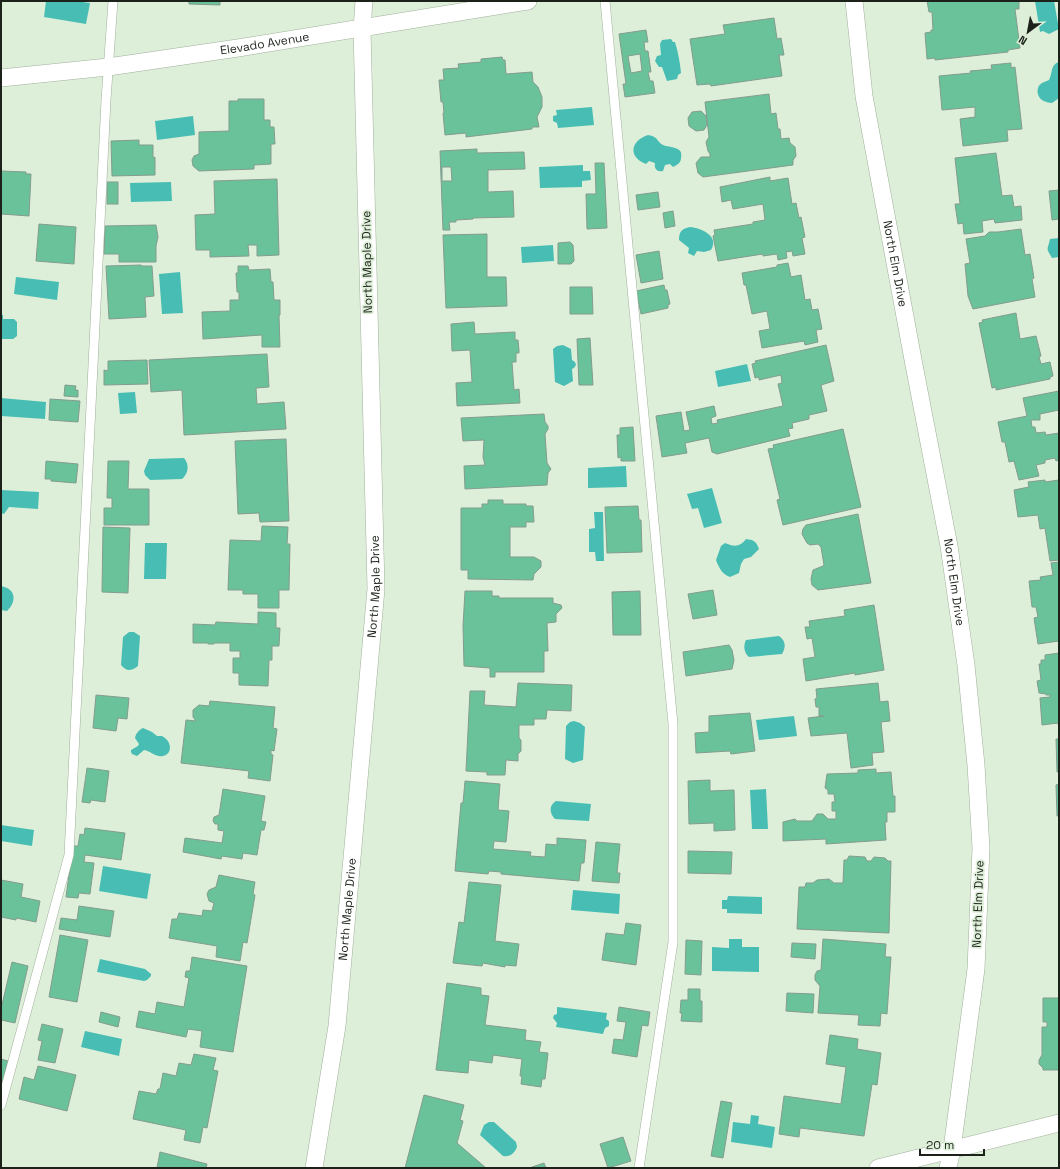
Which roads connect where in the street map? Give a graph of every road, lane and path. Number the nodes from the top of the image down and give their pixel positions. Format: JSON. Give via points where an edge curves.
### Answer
{"nodes":[{"id":1,"x":113,"y":1,"type":"edge"},
{"id":2,"x":364,"y":1,"type":"edge"},
{"id":3,"x":528,"y":1,"type":"edge"},
{"id":4,"x":605,"y":1,"type":"edge"},
{"id":5,"x":854,"y":1,"type":"edge"},
{"id":6,"x":362,"y":29,"type":"junction"},
{"id":7,"x":108,"y":67,"type":"junction"},
{"id":8,"x":1,"y":78,"type":"edge"},
{"id":9,"x":1,"y":1106,"type":"edge"},
{"id":10,"x":1059,"y":1124,"type":"edge"},
{"id":11,"x":952,"y":1149,"type":"junction"},
{"id":12,"x":314,"y":1168,"type":"edge"},
{"id":13,"x":639,"y":1168,"type":"edge"},
{"id":14,"x":878,"y":1168,"type":"edge"},
{"id":15,"x":948,"y":1168,"type":"edge"}],
"edges":[{"from":1,"to":7,"type":"lane"},
{"from":2,"to":6,"type":"street","name":"North Maple Drive"},
{"from":3,"to":6,"type":"street","name":"Elevado Avenue"},
{"from":4,"to":13,"type":"lane","via":[[674,724],[673,942]]},
{"from":5,"to":11,"type":"street","name":"North Elm Drive","via":[[864,96],[950,546],[976,765],[981,848],[976,970]]},
{"from":6,"to":7,"type":"street","name":"Elevado Avenue"},
{"from":6,"to":12,"type":"street","name":"North Maple Drive","via":[[376,589],[337,1026]]},
{"from":7,"to":8,"type":"street","name":"Elevado Avenue"},
{"from":7,"to":9,"type":"lane","via":[[69,855]]},
{"from":10,"to":11,"type":"street"},
{"from":11,"to":14,"type":"street"},
{"from":11,"to":15,"type":"street","name":"North Elm Drive"}]}
